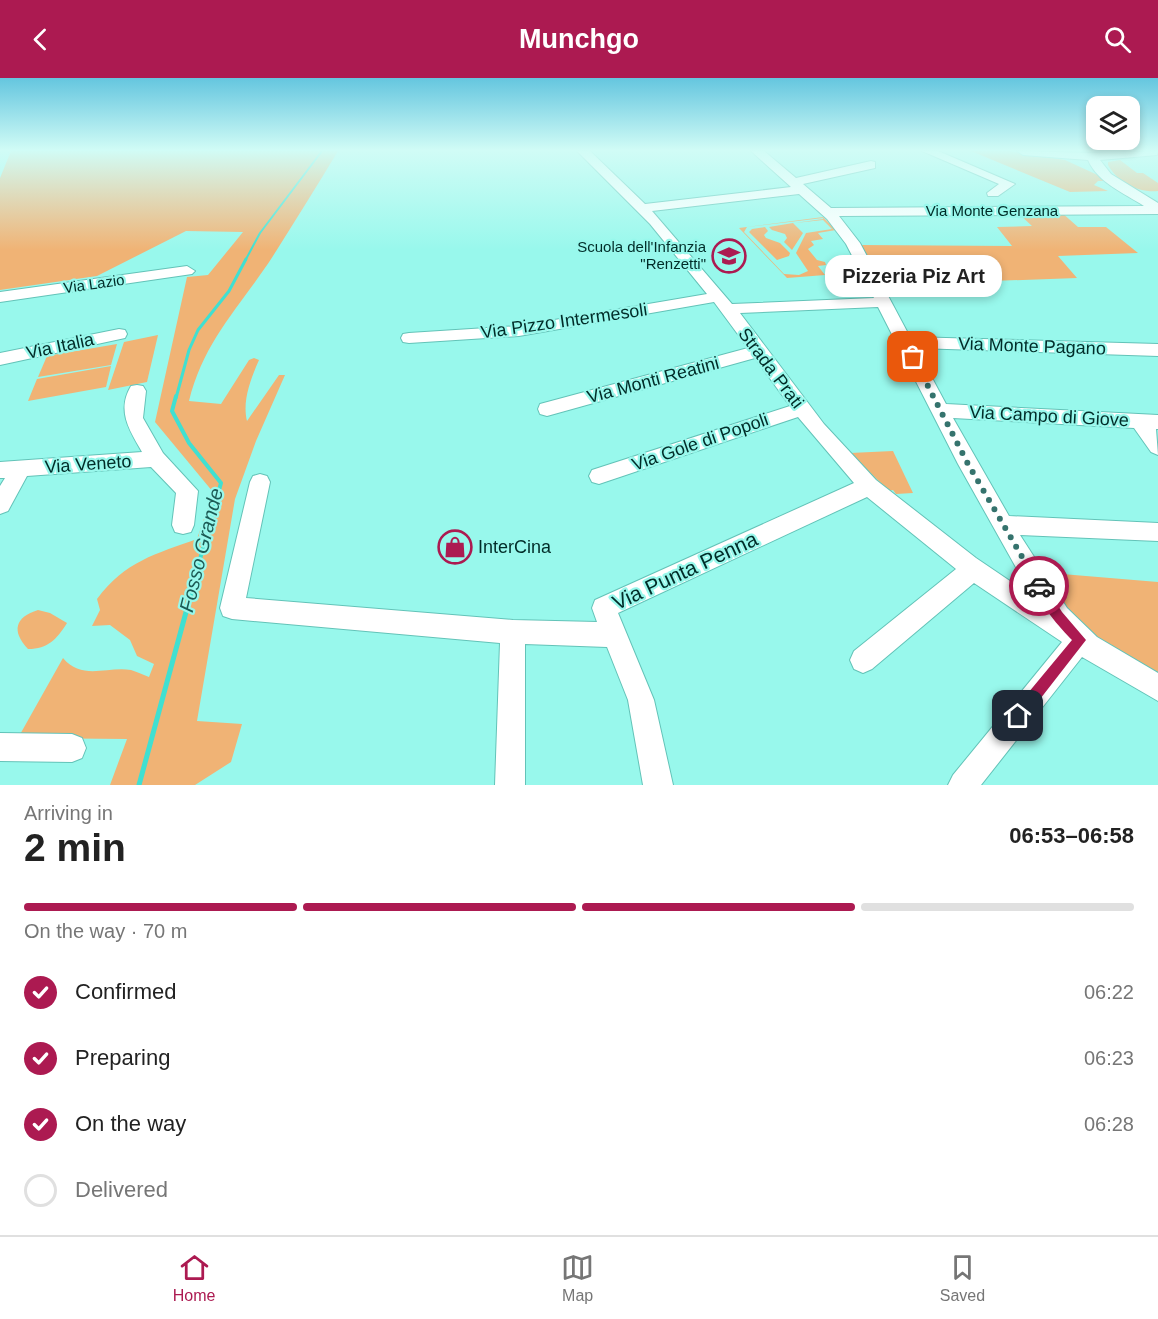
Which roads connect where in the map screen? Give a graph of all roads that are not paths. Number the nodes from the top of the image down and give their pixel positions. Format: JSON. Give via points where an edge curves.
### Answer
{"nodes":[{"id":1,"x":617,"y":184,"type":"edge"},
{"id":2,"x":797,"y":184,"type":"edge"},
{"id":3,"x":806,"y":184,"type":"edge"},
{"id":4,"x":1009,"y":184,"type":"edge"},
{"id":5,"x":1119,"y":184,"type":"edge"},
{"id":6,"x":799,"y":186,"type":"junction"},
{"id":7,"x":993,"y":193,"type":"dead end"},
{"id":8,"x":642,"y":208,"type":"junction"},
{"id":9,"x":1158,"y":209,"type":"edge"},
{"id":10,"x":827,"y":212,"type":"junction"},
{"id":11,"x":187,"y":271,"type":"dead end"},
{"id":12,"x":0,"y":297,"type":"edge"},
{"id":13,"x":884,"y":302,"type":"junction"},
{"id":14,"x":722,"y":303,"type":"junction"},
{"id":15,"x":119,"y":334,"type":"dead end"},
{"id":16,"x":409,"y":338,"type":"dead end"},
{"id":17,"x":905,"y":342,"type":"junction"},
{"id":18,"x":1158,"y":350,"type":"edge"},
{"id":19,"x":759,"y":351,"type":"junction"},
{"id":20,"x":0,"y":359,"type":"edge"},
{"id":21,"x":137,"y":392,"type":"dead end"},
{"id":22,"x":802,"y":408,"type":"junction"},
{"id":23,"x":547,"y":409,"type":"dead end"},
{"id":24,"x":939,"y":410,"type":"junction"},
{"id":25,"x":1149,"y":422,"type":"edge"},
{"id":26,"x":1158,"y":447,"type":"edge"},
{"id":27,"x":156,"y":459,"type":"junction"},
{"id":28,"x":10,"y":470,"type":"edge"},
{"id":29,"x":599,"y":476,"type":"dead end"},
{"id":30,"x":260,"y":482,"type":"dead end"},
{"id":31,"x":869,"y":486,"type":"junction"},
{"id":32,"x":0,"y":505,"type":"edge"},
{"id":33,"x":183,"y":525,"type":"dead end"},
{"id":34,"x":1002,"y":525,"type":"junction"},
{"id":35,"x":1158,"y":532,"type":"edge"},
{"id":36,"x":974,"y":569,"type":"junction"},
{"id":37,"x":1022,"y":603,"type":"junction"},
{"id":38,"x":1051,"y":605,"type":"junction"},
{"id":39,"x":513,"y":632,"type":"junction"},
{"id":40,"x":616,"y":635,"type":"junction"},
{"id":41,"x":1077,"y":637,"type":"junction"},
{"id":42,"x":863,"y":660,"type":"dead end"},
{"id":43,"x":1158,"y":688,"type":"edge"},
{"id":44,"x":0,"y":747,"type":"edge"},
{"id":45,"x":72,"y":748,"type":"dead end"},
{"id":46,"x":510,"y":785,"type":"edge"},
{"id":47,"x":658,"y":785,"type":"edge"},
{"id":48,"x":963,"y":785,"type":"edge"}],
"edges":[{"from":1,"to":8,"type":"street","name":"Strada Prati"},
{"from":2,"to":6,"type":"street"},
{"from":3,"to":6,"type":"street"},
{"from":4,"to":7,"type":"street"},
{"from":5,"to":9,"type":"street"},
{"from":6,"to":8,"type":"street"},
{"from":6,"to":10,"type":"street"},
{"from":8,"to":14,"type":"street","name":"Strada Prati"},
{"from":9,"to":10,"type":"street","name":"Via Monte Genzana"},
{"from":10,"to":13,"type":"street","via":[[856,248]]},
{"from":11,"to":12,"type":"street","name":"Via Lazio"},
{"from":13,"to":14,"type":"street","name":"Via Pizzo Intermesoli"},
{"from":13,"to":17,"type":"street"},
{"from":14,"to":16,"type":"street","name":"Via Pizzo Intermesoli","via":[[519,331]]},
{"from":14,"to":19,"type":"street","name":"Strada Prati"},
{"from":15,"to":20,"type":"street","name":"Via Italia"},
{"from":17,"to":18,"type":"street","name":"Via Monte Pagano"},
{"from":17,"to":24,"type":"street"},
{"from":19,"to":22,"type":"street","name":"Strada Prati"},
{"from":19,"to":23,"type":"street","name":"Via Monti Reatini"},
{"from":21,"to":27,"type":"street","name":"Via Veneto","via":[[133,418]]},
{"from":22,"to":29,"type":"street","name":"Via Gole di Popoli"},
{"from":22,"to":31,"type":"street","name":"Strada Prati"},
{"from":24,"to":25,"type":"street","name":"Via Campo di Giove"},
{"from":24,"to":34,"type":"street"},
{"from":25,"to":26,"type":"street"},
{"from":27,"to":28,"type":"street","name":"Via Veneto"},
{"from":27,"to":33,"type":"street","name":"Via Veneto","via":[[187,491]]},
{"from":28,"to":32,"type":"street","name":"Via Veneto"},
{"from":30,"to":39,"type":"street","via":[[232,608]]},
{"from":31,"to":36,"type":"street","name":"Strada Prati"},
{"from":31,"to":40,"type":"street","name":"Via Punta Penna","via":[[604,608]]},
{"from":34,"to":35,"type":"street"},
{"from":34,"to":38,"type":"street"},
{"from":36,"to":37,"type":"street","name":"Strada Prati"},
{"from":36,"to":42,"type":"street"},
{"from":37,"to":38,"type":"street","via":[[1034,607]]},
{"from":37,"to":41,"type":"street","name":"Strada Prati"},
{"from":38,"to":41,"type":"street"},
{"from":39,"to":40,"type":"street"},
{"from":39,"to":46,"type":"street"},
{"from":40,"to":47,"type":"street","name":"Via Punta Penna","via":[[641,700]]},
{"from":41,"to":43,"type":"street"},
{"from":41,"to":48,"type":"street"},
{"from":44,"to":45,"type":"street"}]}
